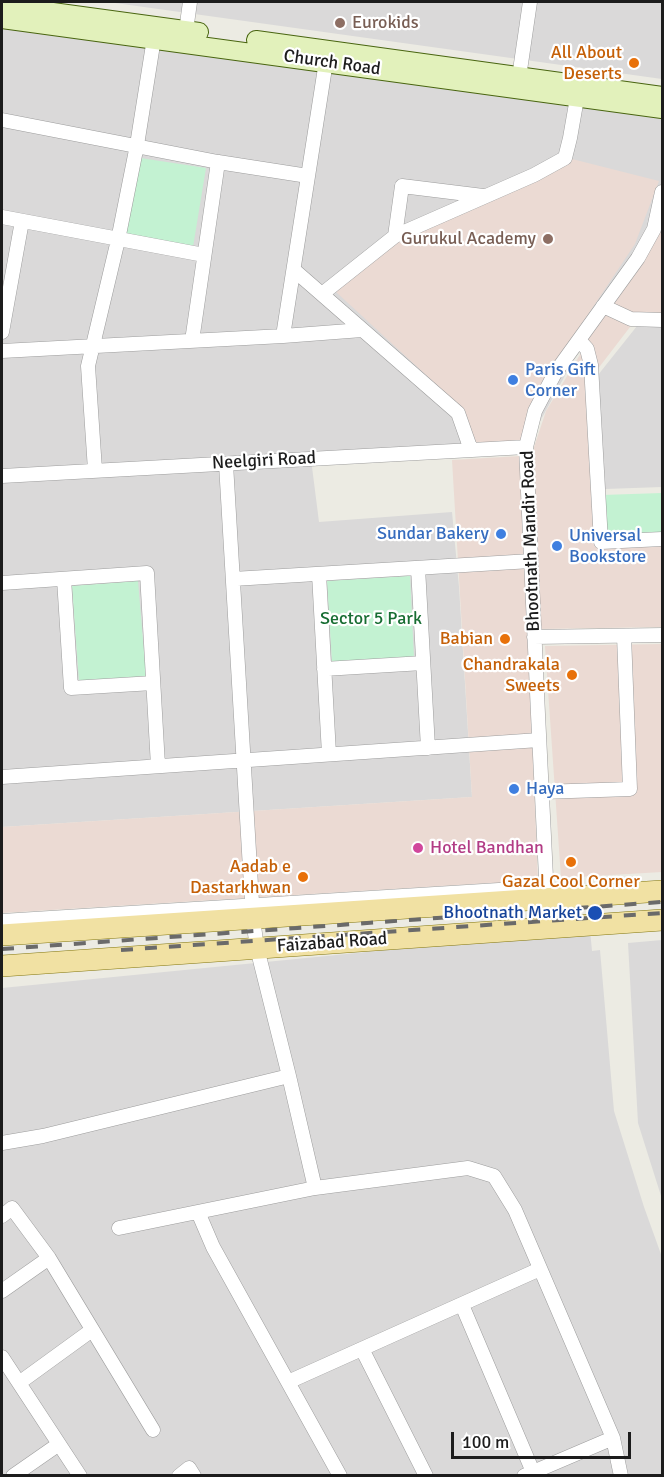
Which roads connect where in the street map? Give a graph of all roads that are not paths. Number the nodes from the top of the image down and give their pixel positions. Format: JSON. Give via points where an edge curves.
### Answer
{"nodes":[{"id":1,"x":190,"y":2,"type":"edge"},
{"id":2,"x":530,"y":2,"type":"edge"},
{"id":3,"x":2,"y":5,"type":"edge"},
{"id":4,"x":2,"y":19,"type":"edge"},
{"id":5,"x":155,"y":33,"type":"junction"},
{"id":6,"x":185,"y":37,"type":"junction"},
{"id":7,"x":327,"y":56,"type":"junction"},
{"id":8,"x":519,"y":83,"type":"junction"},
{"id":9,"x":663,"y":96,"type":"edge"},
{"id":10,"x":577,"y":98,"type":"junction"},
{"id":11,"x":663,"y":109,"type":"edge"},
{"id":12,"x":2,"y":120,"type":"edge"},
{"id":13,"x":136,"y":146,"type":"junction"},
{"id":14,"x":218,"y":162,"type":"junction"},
{"id":15,"x":308,"y":176,"type":"junction"},
{"id":16,"x":663,"y":192,"type":"edge"},
{"id":17,"x":484,"y":196,"type":"junction"},
{"id":18,"x":2,"y":217,"type":"edge"},
{"id":19,"x":660,"y":218,"type":"edge"},
{"id":20,"x":22,"y":221,"type":"junction"},
{"id":21,"x":395,"y":236,"type":"junction"},
{"id":22,"x":118,"y":240,"type":"junction"},
{"id":23,"x":204,"y":255,"type":"junction"},
{"id":24,"x":294,"y":270,"type":"junction"},
{"id":25,"x":322,"y":294,"type":"junction"},
{"id":26,"x":603,"y":306,"type":"junction"},
{"id":27,"x":663,"y":320,"type":"edge"},
{"id":28,"x":362,"y":330,"type":"junction"},
{"id":29,"x":2,"y":332,"type":"edge"},
{"id":30,"x":283,"y":336,"type":"junction"},
{"id":31,"x":579,"y":340,"type":"junction"},
{"id":32,"x":192,"y":341,"type":"junction"},
{"id":33,"x":93,"y":346,"type":"junction"},
{"id":34,"x":2,"y":351,"type":"edge"},
{"id":35,"x":526,"y":447,"type":"junction"},
{"id":36,"x":471,"y":450,"type":"junction"},
{"id":37,"x":226,"y":464,"type":"junction"},
{"id":38,"x":95,"y":470,"type":"junction"},
{"id":39,"x":2,"y":476,"type":"edge"},
{"id":40,"x":663,"y":539,"type":"edge"},
{"id":41,"x":531,"y":561,"type":"junction"},
{"id":42,"x":418,"y":568,"type":"junction"},
{"id":43,"x":319,"y":574,"type":"junction"},
{"id":44,"x":64,"y":579,"type":"junction"},
{"id":45,"x":233,"y":579,"type":"junction"},
{"id":46,"x":2,"y":583,"type":"edge"},
{"id":47,"x":663,"y":635,"type":"edge"},
{"id":48,"x":624,"y":636,"type":"junction"},
{"id":49,"x":534,"y":638,"type":"junction"},
{"id":50,"x":423,"y":663,"type":"junction"},
{"id":51,"x":324,"y":669,"type":"junction"},
{"id":52,"x":153,"y":683,"type":"junction"},
{"id":53,"x":539,"y":740,"type":"junction"},
{"id":54,"x":428,"y":747,"type":"junction"},
{"id":55,"x":329,"y":754,"type":"junction"},
{"id":56,"x":244,"y":760,"type":"junction"},
{"id":57,"x":158,"y":766,"type":"junction"},
{"id":58,"x":2,"y":777,"type":"edge"},
{"id":59,"x":542,"y":792,"type":"junction"},
{"id":60,"x":663,"y":891,"type":"edge"},
{"id":61,"x":547,"y":892,"type":"junction"},
{"id":62,"x":253,"y":912,"type":"junction"},
{"id":63,"x":663,"y":920,"type":"edge"},
{"id":64,"x":2,"y":928,"type":"edge"},
{"id":65,"x":550,"y":928,"type":"junction"},
{"id":66,"x":257,"y":948,"type":"junction"},
{"id":67,"x":2,"y":966,"type":"edge"},
{"id":68,"x":289,"y":1076,"type":"junction"},
{"id":69,"x":2,"y":1143,"type":"edge"},
{"id":70,"x":315,"y":1188,"type":"junction"},
{"id":71,"x":198,"y":1212,"type":"junction"},
{"id":72,"x":2,"y":1215,"type":"edge"},
{"id":73,"x":119,"y":1228,"type":"dead end"},
{"id":74,"x":50,"y":1258,"type":"junction"},
{"id":75,"x":540,"y":1269,"type":"junction"},
{"id":76,"x":2,"y":1291,"type":"edge"},
{"id":77,"x":462,"y":1305,"type":"junction"},
{"id":78,"x":92,"y":1330,"type":"junction"},
{"id":79,"x":362,"y":1349,"type":"junction"},
{"id":80,"x":3,"y":1363,"type":"edge"},
{"id":81,"x":288,"y":1382,"type":"junction"},
{"id":82,"x":19,"y":1383,"type":"junction"},
{"id":83,"x":153,"y":1430,"type":"dead end"},
{"id":84,"x":613,"y":1438,"type":"junction"},
{"id":85,"x":59,"y":1444,"type":"junction"},
{"id":86,"x":528,"y":1474,"type":"edge"},
{"id":87,"x":13,"y":1476,"type":"edge"},
{"id":88,"x":80,"y":1476,"type":"edge"},
{"id":89,"x":179,"y":1476,"type":"edge"},
{"id":90,"x":194,"y":1476,"type":"edge"},
{"id":91,"x":340,"y":1476,"type":"edge"},
{"id":92,"x":426,"y":1476,"type":"edge"},
{"id":93,"x":621,"y":1476,"type":"edge"}],
"edges":[{"from":1,"to":6,"type":"street"},
{"from":2,"to":8,"type":"street"},
{"from":3,"to":5,"type":"street","name":"Church Road"},
{"from":4,"to":5,"type":"street","name":"Church Road"},
{"from":5,"to":6,"type":"street","name":"Church Road"},
{"from":5,"to":13,"type":"street"},
{"from":6,"to":7,"type":"street","name":"Church Road"},
{"from":7,"to":8,"type":"street","name":"Church Road"},
{"from":7,"to":15,"type":"street"},
{"from":8,"to":9,"type":"street","name":"Church Road"},
{"from":8,"to":10,"type":"street","name":"Church Road"},
{"from":10,"to":11,"type":"street","name":"Church Road"},
{"from":10,"to":17,"type":"street","via":[[565,158]]},
{"from":12,"to":13,"type":"street"},
{"from":13,"to":14,"type":"street"},
{"from":13,"to":22,"type":"street"},
{"from":14,"to":15,"type":"street"},
{"from":14,"to":23,"type":"street"},
{"from":15,"to":24,"type":"street"},
{"from":16,"to":19,"type":"street","name":"Bhootnath Mandir Road"},
{"from":17,"to":21,"type":"street"},
{"from":17,"to":21,"type":"street","via":[[402,186]]},
{"from":18,"to":20,"type":"street"},
{"from":19,"to":26,"type":"street","name":"Bhootnath Mandir Road","via":[[638,258]]},
{"from":20,"to":22,"type":"street"},
{"from":20,"to":29,"type":"street"},
{"from":21,"to":25,"type":"street"},
{"from":22,"to":23,"type":"street"},
{"from":22,"to":33,"type":"street"},
{"from":23,"to":32,"type":"street"},
{"from":24,"to":25,"type":"street"},
{"from":24,"to":30,"type":"street"},
{"from":25,"to":28,"type":"street"},
{"from":26,"to":27,"type":"street","via":[[632,319]]},
{"from":26,"to":31,"type":"street","name":"Bhootnath Mandir Road"},
{"from":28,"to":30,"type":"street"},
{"from":28,"to":36,"type":"street","via":[[458,413]]},
{"from":30,"to":32,"type":"street"},
{"from":31,"to":35,"type":"street","name":"Bhootnath Mandir Road","via":[[555,373],[535,411]]},
{"from":31,"to":40,"type":"street","via":[[587,349],[591,364],[601,542]]},
{"from":32,"to":33,"type":"street"},
{"from":33,"to":34,"type":"street"},
{"from":33,"to":38,"type":"street","via":[[88,366]]},
{"from":35,"to":36,"type":"street","name":"Neelgiri Road"},
{"from":35,"to":41,"type":"street","name":"Bhootnath Mandir Road"},
{"from":36,"to":37,"type":"street","name":"Neelgiri Road"},
{"from":37,"to":38,"type":"street","name":"Neelgiri Road"},
{"from":37,"to":45,"type":"street"},
{"from":38,"to":39,"type":"street","name":"Neelgiri Road"},
{"from":41,"to":42,"type":"street"},
{"from":41,"to":49,"type":"street","name":"Bhootnath Mandir Road"},
{"from":42,"to":43,"type":"street"},
{"from":42,"to":50,"type":"street"},
{"from":43,"to":45,"type":"street"},
{"from":43,"to":51,"type":"street"},
{"from":44,"to":46,"type":"street"},
{"from":44,"to":52,"type":"street","via":[[71,688]]},
{"from":44,"to":52,"type":"street","via":[[147,573]]},
{"from":45,"to":56,"type":"street"},
{"from":47,"to":48,"type":"street"},
{"from":48,"to":49,"type":"street"},
{"from":48,"to":59,"type":"street","via":[[630,789]]},
{"from":49,"to":53,"type":"street","name":"Bhootnath Mandir Road"},
{"from":50,"to":51,"type":"street"},
{"from":50,"to":54,"type":"street"},
{"from":51,"to":55,"type":"street"},
{"from":52,"to":57,"type":"street"},
{"from":53,"to":54,"type":"street"},
{"from":53,"to":59,"type":"street","name":"Bhootnath Mandir Road"},
{"from":54,"to":55,"type":"street"},
{"from":55,"to":56,"type":"street"},
{"from":56,"to":57,"type":"street"},
{"from":56,"to":62,"type":"street"},
{"from":57,"to":58,"type":"street"},
{"from":59,"to":61,"type":"street","name":"Bhootnath Mandir Road"},
{"from":60,"to":61,"type":"main road","name":"Faizabad Road"},
{"from":61,"to":62,"type":"main road","name":"Faizabad Road"},
{"from":61,"to":65,"type":"street","name":"Bhootnath Mandir Road"},
{"from":62,"to":64,"type":"main road","name":"Faizabad Road"},
{"from":62,"to":66,"type":"street"},
{"from":63,"to":65,"type":"main road","name":"Faizabad Road"},
{"from":65,"to":66,"type":"main road","name":"Faizabad Road"},
{"from":66,"to":67,"type":"main road","name":"Faizabad Road"},
{"from":66,"to":68,"type":"street"},
{"from":68,"to":69,"type":"street"},
{"from":68,"to":70,"type":"street"},
{"from":70,"to":71,"type":"street"},
{"from":70,"to":75,"type":"street","via":[[468,1168],[494,1176],[515,1209]]},
{"from":71,"to":73,"type":"street"},
{"from":71,"to":81,"type":"street","via":[[213,1247]]},
{"from":72,"to":74,"type":"street","via":[[12,1208]]},
{"from":74,"to":76,"type":"street"},
{"from":74,"to":78,"type":"street"},
{"from":75,"to":77,"type":"street"},
{"from":75,"to":84,"type":"street"},
{"from":77,"to":79,"type":"street"},
{"from":77,"to":86,"type":"street"},
{"from":78,"to":82,"type":"street"},
{"from":78,"to":83,"type":"street"},
{"from":79,"to":81,"type":"street"},
{"from":79,"to":92,"type":"street"},
{"from":80,"to":82,"type":"street"},
{"from":81,"to":91,"type":"street"},
{"from":82,"to":85,"type":"street"},
{"from":84,"to":86,"type":"street"},
{"from":84,"to":93,"type":"street"},
{"from":85,"to":87,"type":"street"},
{"from":85,"to":88,"type":"street"},
{"from":89,"to":90,"type":"street","via":[[189,1468]]}]}
